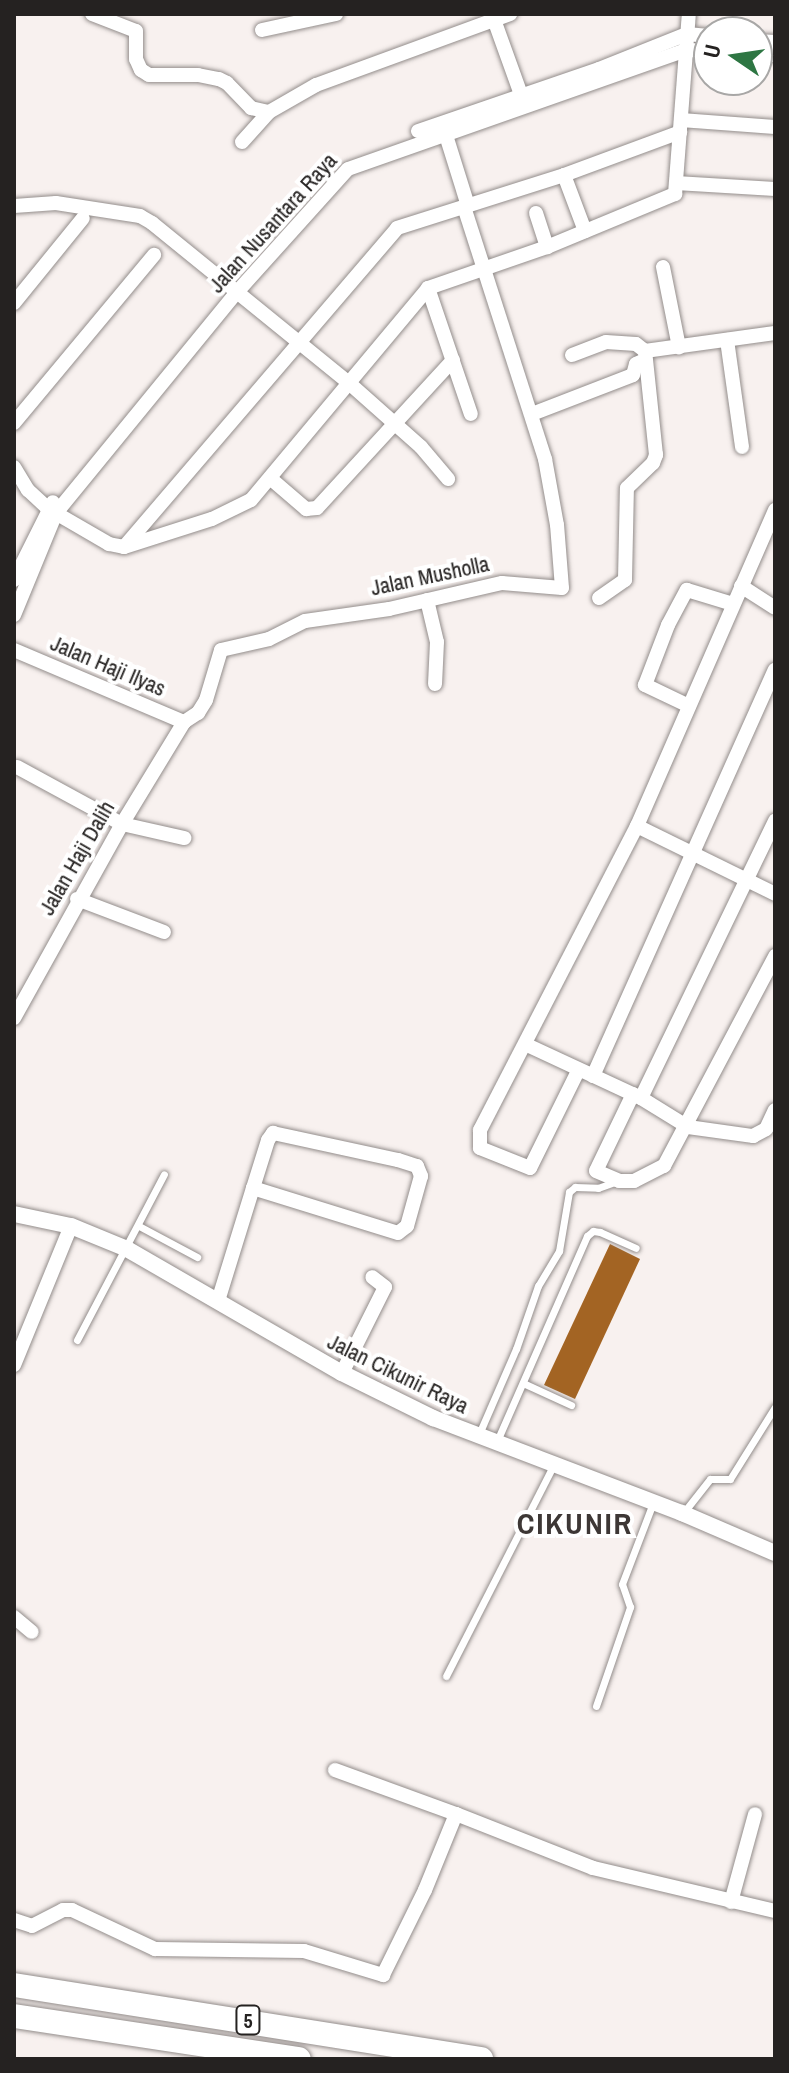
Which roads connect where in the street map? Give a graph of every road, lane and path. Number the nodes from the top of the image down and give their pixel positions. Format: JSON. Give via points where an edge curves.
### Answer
{"nodes":[{"id":1,"x":92,"y":14,"type":"edge"},
{"id":2,"x":336,"y":14,"type":"edge"},
{"id":3,"x":510,"y":14,"type":"edge"},
{"id":4,"x":689,"y":14,"type":"edge"},
{"id":5,"x":493,"y":17,"type":"edge"},
{"id":6,"x":288,"y":20,"type":"edge"},
{"id":7,"x":262,"y":30,"type":"dead end"},
{"id":8,"x":687,"y":34,"type":"junction"},
{"id":9,"x":693,"y":35,"type":"edge"},
{"id":10,"x":686,"y":50,"type":"junction"},
{"id":11,"x":693,"y":50,"type":"edge"},
{"id":12,"x":601,"y":75,"type":"junction"},
{"id":13,"x":523,"y":100,"type":"junction"},
{"id":14,"x":269,"y":112,"type":"junction"},
{"id":15,"x":680,"y":126,"type":"junction"},
{"id":16,"x":775,"y":127,"type":"edge"},
{"id":17,"x":445,"y":132,"type":"junction"},
{"id":18,"x":242,"y":142,"type":"dead end"},
{"id":19,"x":564,"y":175,"type":"junction"},
{"id":20,"x":676,"y":183,"type":"junction"},
{"id":21,"x":775,"y":189,"type":"edge"},
{"id":22,"x":315,"y":200,"type":"junction"},
{"id":23,"x":14,"y":206,"type":"edge"},
{"id":24,"x":466,"y":206,"type":"junction"},
{"id":25,"x":536,"y":213,"type":"dead end"},
{"id":26,"x":83,"y":218,"type":"dead end"},
{"id":27,"x":585,"y":231,"type":"junction"},
{"id":28,"x":547,"y":247,"type":"junction"},
{"id":29,"x":154,"y":255,"type":"dead end"},
{"id":30,"x":483,"y":266,"type":"junction"},
{"id":31,"x":663,"y":267,"type":"dead end"},
{"id":32,"x":235,"y":288,"type":"junction"},
{"id":33,"x":428,"y":288,"type":"junction"},
{"id":34,"x":14,"y":303,"type":"edge"},
{"id":35,"x":775,"y":333,"type":"edge"},
{"id":36,"x":299,"y":340,"type":"junction"},
{"id":37,"x":727,"y":340,"type":"junction"},
{"id":38,"x":679,"y":347,"type":"junction"},
{"id":39,"x":572,"y":355,"type":"dead end"},
{"id":40,"x":645,"y":355,"type":"junction"},
{"id":41,"x":453,"y":360,"type":"junction"},
{"id":42,"x":349,"y":383,"type":"junction"},
{"id":43,"x":471,"y":414,"type":"dead end"},
{"id":44,"x":532,"y":414,"type":"junction"},
{"id":45,"x":394,"y":422,"type":"junction"},
{"id":46,"x":14,"y":423,"type":"edge"},
{"id":47,"x":742,"y":447,"type":"dead end"},
{"id":48,"x":14,"y":467,"type":"edge"},
{"id":49,"x":270,"y":478,"type":"junction"},
{"id":50,"x":448,"y":479,"type":"dead end"},
{"id":51,"x":52,"y":510,"type":"junction"},
{"id":52,"x":775,"y":510,"type":"edge"},
{"id":53,"x":124,"y":547,"type":"junction"},
{"id":54,"x":16,"y":570,"type":"edge"},
{"id":55,"x":741,"y":586,"type":"junction"},
{"id":56,"x":599,"y":598,"type":"dead end"},
{"id":57,"x":427,"y":600,"type":"junction"},
{"id":58,"x":733,"y":604,"type":"junction"},
{"id":59,"x":775,"y":608,"type":"edge"},
{"id":60,"x":14,"y":615,"type":"edge"},
{"id":61,"x":14,"y":650,"type":"edge"},
{"id":62,"x":775,"y":670,"type":"edge"},
{"id":63,"x":435,"y":684,"type":"dead end"},
{"id":64,"x":689,"y":706,"type":"junction"},
{"id":65,"x":184,"y":722,"type":"junction"},
{"id":66,"x":17,"y":767,"type":"dead end"},
{"id":67,"x":775,"y":821,"type":"edge"},
{"id":68,"x":122,"y":824,"type":"junction"},
{"id":69,"x":637,"y":826,"type":"junction"},
{"id":70,"x":184,"y":838,"type":"dead end"},
{"id":71,"x":694,"y":856,"type":"junction"},
{"id":72,"x":745,"y":880,"type":"junction"},
{"id":73,"x":775,"y":894,"type":"edge"},
{"id":74,"x":77,"y":899,"type":"junction"},
{"id":75,"x":164,"y":932,"type":"dead end"},
{"id":76,"x":775,"y":956,"type":"edge"},
{"id":77,"x":14,"y":1018,"type":"edge"},
{"id":78,"x":527,"y":1045,"type":"junction"},
{"id":79,"x":578,"y":1071,"type":"junction"},
{"id":80,"x":593,"y":1076,"type":"junction"},
{"id":81,"x":637,"y":1096,"type":"junction"},
{"id":82,"x":775,"y":1110,"type":"edge"},
{"id":83,"x":688,"y":1127,"type":"junction"},
{"id":84,"x":164,"y":1174,"type":"dead end"},
{"id":85,"x":619,"y":1181,"type":"junction"},
{"id":86,"x":253,"y":1188,"type":"junction"},
{"id":87,"x":14,"y":1214,"type":"edge"},
{"id":88,"x":71,"y":1226,"type":"junction"},
{"id":89,"x":139,"y":1226,"type":"junction"},
{"id":90,"x":636,"y":1248,"type":"dead end"},
{"id":91,"x":127,"y":1249,"type":"junction"},
{"id":92,"x":197,"y":1257,"type":"dead end"},
{"id":93,"x":372,"y":1277,"type":"dead end"},
{"id":94,"x":218,"y":1301,"type":"junction"},
{"id":95,"x":77,"y":1340,"type":"dead end"},
{"id":96,"x":14,"y":1365,"type":"edge"},
{"id":97,"x":342,"y":1373,"type":"junction"},
{"id":98,"x":523,"y":1383,"type":"junction"},
{"id":99,"x":571,"y":1405,"type":"dead end"},
{"id":100,"x":775,"y":1407,"type":"edge"},
{"id":101,"x":478,"y":1436,"type":"junction"},
{"id":102,"x":496,"y":1443,"type":"junction"},
{"id":103,"x":553,"y":1466,"type":"junction"},
{"id":104,"x":653,"y":1503,"type":"junction"},
{"id":105,"x":682,"y":1513,"type":"junction"},
{"id":106,"x":775,"y":1553,"type":"edge"},
{"id":107,"x":14,"y":1617,"type":"edge"},
{"id":108,"x":32,"y":1632,"type":"dead end"},
{"id":109,"x":446,"y":1676,"type":"dead end"},
{"id":110,"x":596,"y":1706,"type":"dead end"},
{"id":111,"x":335,"y":1770,"type":"dead end"},
{"id":112,"x":456,"y":1814,"type":"junction"},
{"id":113,"x":755,"y":1814,"type":"dead end"},
{"id":114,"x":731,"y":1902,"type":"junction"},
{"id":115,"x":775,"y":1911,"type":"edge"},
{"id":116,"x":14,"y":1920,"type":"edge"},
{"id":117,"x":14,"y":1985,"type":"edge"},
{"id":118,"x":14,"y":2016,"type":"edge"},
{"id":119,"x":299,"y":2059,"type":"edge"},
{"id":120,"x":481,"y":2059,"type":"edge"}],
"edges":[{"from":1,"to":14,"type":"street","via":[[136,31],[136,59],[149,75],[219,79],[251,108]]},
{"from":2,"to":6,"type":"street"},
{"from":3,"to":5,"type":"street"},
{"from":4,"to":8,"type":"street"},
{"from":5,"to":13,"type":"street"},
{"from":5,"to":14,"type":"street","via":[[316,85]]},
{"from":6,"to":7,"type":"street"},
{"from":8,"to":9,"type":"street","name":"Jalan Nusantara Raya"},
{"from":8,"to":10,"type":"street"},
{"from":8,"to":12,"type":"street","name":"Jalan Nusantara Raya"},
{"from":10,"to":11,"type":"street","name":"Jalan Nusantara Raya"},
{"from":10,"to":12,"type":"street","name":"Jalan Nusantara Raya"},
{"from":10,"to":15,"type":"street"},
{"from":12,"to":13,"type":"street","name":"Jalan Nusantara Raya"},
{"from":13,"to":17,"type":"street","name":"Jalan Nusantara Raya"},
{"from":13,"to":22,"type":"street","name":"Jalan Nusantara Raya","via":[[350,156]]},
{"from":14,"to":18,"type":"street"},
{"from":15,"to":16,"type":"street"},
{"from":15,"to":19,"type":"street"},
{"from":15,"to":20,"type":"street"},
{"from":17,"to":22,"type":"street","name":"Jalan Nusantara Raya","via":[[358,163]]},
{"from":17,"to":24,"type":"street"},
{"from":19,"to":24,"type":"street"},
{"from":19,"to":27,"type":"street"},
{"from":20,"to":21,"type":"street"},
{"from":20,"to":27,"type":"street","via":[[675,194]]},
{"from":22,"to":32,"type":"street","name":"Jalan Nusantara Raya"},
{"from":23,"to":32,"type":"street","via":[[56,203],[140,216]]},
{"from":24,"to":30,"type":"street"},
{"from":24,"to":36,"type":"street","via":[[397,228]]},
{"from":25,"to":28,"type":"street"},
{"from":26,"to":34,"type":"street"},
{"from":27,"to":28,"type":"street"},
{"from":28,"to":30,"type":"street"},
{"from":29,"to":46,"type":"street"},
{"from":30,"to":33,"type":"street"},
{"from":30,"to":44,"type":"street"},
{"from":31,"to":38,"type":"street"},
{"from":32,"to":36,"type":"street"},
{"from":32,"to":51,"type":"street","name":"Jalan Nusantara Raya"},
{"from":33,"to":41,"type":"street"},
{"from":33,"to":42,"type":"street"},
{"from":35,"to":37,"type":"street"},
{"from":36,"to":42,"type":"street"},
{"from":36,"to":53,"type":"street"},
{"from":37,"to":38,"type":"street"},
{"from":37,"to":47,"type":"street"},
{"from":38,"to":40,"type":"street"},
{"from":39,"to":40,"type":"street","via":[[597,343],[614,342],[636,344]]},
{"from":40,"to":44,"type":"street","via":[[633,375]]},
{"from":40,"to":56,"type":"street","via":[[656,455],[627,488],[625,580]]},
{"from":41,"to":43,"type":"street"},
{"from":41,"to":45,"type":"street"},
{"from":42,"to":45,"type":"street"},
{"from":42,"to":49,"type":"street"},
{"from":44,"to":57,"type":"street","name":"Jalan Musholla","via":[[551,485],[562,588],[502,583]]},
{"from":45,"to":49,"type":"street","via":[[311,511]]},
{"from":45,"to":50,"type":"street"},
{"from":48,"to":51,"type":"street","via":[[28,490]]},
{"from":49,"to":53,"type":"street","via":[[241,506]]},
{"from":51,"to":53,"type":"street","via":[[109,544]]},
{"from":51,"to":54,"type":"street","name":"Jalan Nusantara Raya"},
{"from":51,"to":60,"type":"street","name":"Jalan Nusantara Raya"},
{"from":52,"to":55,"type":"street"},
{"from":55,"to":58,"type":"street"},
{"from":55,"to":59,"type":"street"},
{"from":57,"to":63,"type":"street","via":[[437,642]]},
{"from":57,"to":65,"type":"street","name":"Jalan Musholla","via":[[305,621],[269,639],[221,650],[206,700]]},
{"from":58,"to":64,"type":"street"},
{"from":58,"to":64,"type":"street","via":[[687,590],[668,625],[645,685]]},
{"from":61,"to":65,"type":"street","name":"Jalan Haji Ilyas"},
{"from":62,"to":71,"type":"street"},
{"from":64,"to":69,"type":"street"},
{"from":65,"to":68,"type":"street","name":"Jalan Haji Dalih"},
{"from":66,"to":68,"type":"street"},
{"from":67,"to":72,"type":"street"},
{"from":68,"to":70,"type":"street"},
{"from":68,"to":74,"type":"street","name":"Jalan Haji Dalih"},
{"from":69,"to":71,"type":"street"},
{"from":69,"to":78,"type":"street"},
{"from":71,"to":72,"type":"street"},
{"from":71,"to":80,"type":"street"},
{"from":72,"to":73,"type":"street"},
{"from":72,"to":81,"type":"street"},
{"from":74,"to":75,"type":"street"},
{"from":74,"to":77,"type":"street","name":"Jalan Haji Dalih"},
{"from":76,"to":83,"type":"street"},
{"from":78,"to":79,"type":"street"},
{"from":78,"to":79,"type":"street","via":[[480,1130],[477,1141],[488,1154],[530,1168]]},
{"from":79,"to":80,"type":"street"},
{"from":80,"to":81,"type":"street"},
{"from":81,"to":83,"type":"street"},
{"from":81,"to":85,"type":"street","via":[[596,1171]]},
{"from":82,"to":83,"type":"street","via":[[766,1129],[753,1136]]},
{"from":83,"to":85,"type":"street","via":[[660,1171]]},
{"from":84,"to":89,"type":"lane"},
{"from":85,"to":101,"type":"lane","via":[[569,1192],[559,1251],[538,1286]]},
{"from":86,"to":86,"type":"street","via":[[268,1140],[276,1133],[398,1160],[417,1166],[421,1176],[407,1226],[398,1233]]},
{"from":86,"to":94,"type":"street"},
{"from":87,"to":88,"type":"street","name":"Jalan Cikunir Raya"},
{"from":88,"to":91,"type":"street","name":"Jalan Cikunir Raya"},
{"from":88,"to":96,"type":"street"},
{"from":89,"to":91,"type":"lane"},
{"from":89,"to":92,"type":"lane"},
{"from":90,"to":98,"type":"lane","via":[[600,1232],[587,1236]]},
{"from":91,"to":94,"type":"street","name":"Jalan Cikunir Raya"},
{"from":91,"to":95,"type":"lane"},
{"from":93,"to":97,"type":"street","via":[[385,1287]]},
{"from":94,"to":97,"type":"street","name":"Jalan Cikunir Raya"},
{"from":97,"to":101,"type":"street","name":"Jalan Cikunir Raya"},
{"from":98,"to":99,"type":"lane"},
{"from":98,"to":102,"type":"lane"},
{"from":100,"to":105,"type":"lane","via":[[730,1479],[710,1479]]},
{"from":101,"to":102,"type":"street","name":"Jalan Cikunir Raya"},
{"from":102,"to":103,"type":"street","name":"Jalan Cikunir Raya"},
{"from":103,"to":104,"type":"street","name":"Jalan Cikunir Raya"},
{"from":103,"to":109,"type":"lane"},
{"from":104,"to":105,"type":"street","name":"Jalan Cikunir Raya"},
{"from":104,"to":110,"type":"lane","via":[[622,1584],[630,1607]]},
{"from":105,"to":106,"type":"street","name":"Jalan Cikunir Raya"},
{"from":107,"to":108,"type":"street"},
{"from":111,"to":112,"type":"street"},
{"from":112,"to":114,"type":"street","via":[[593,1868]]},
{"from":112,"to":116,"type":"street","via":[[383,1975],[304,1951],[155,1949],[72,1910],[36,1926]]},
{"from":113,"to":114,"type":"street"},
{"from":114,"to":115,"type":"street"},
{"from":117,"to":120,"type":"highway","number":"5"},
{"from":118,"to":119,"type":"highway","number":"5"}]}
